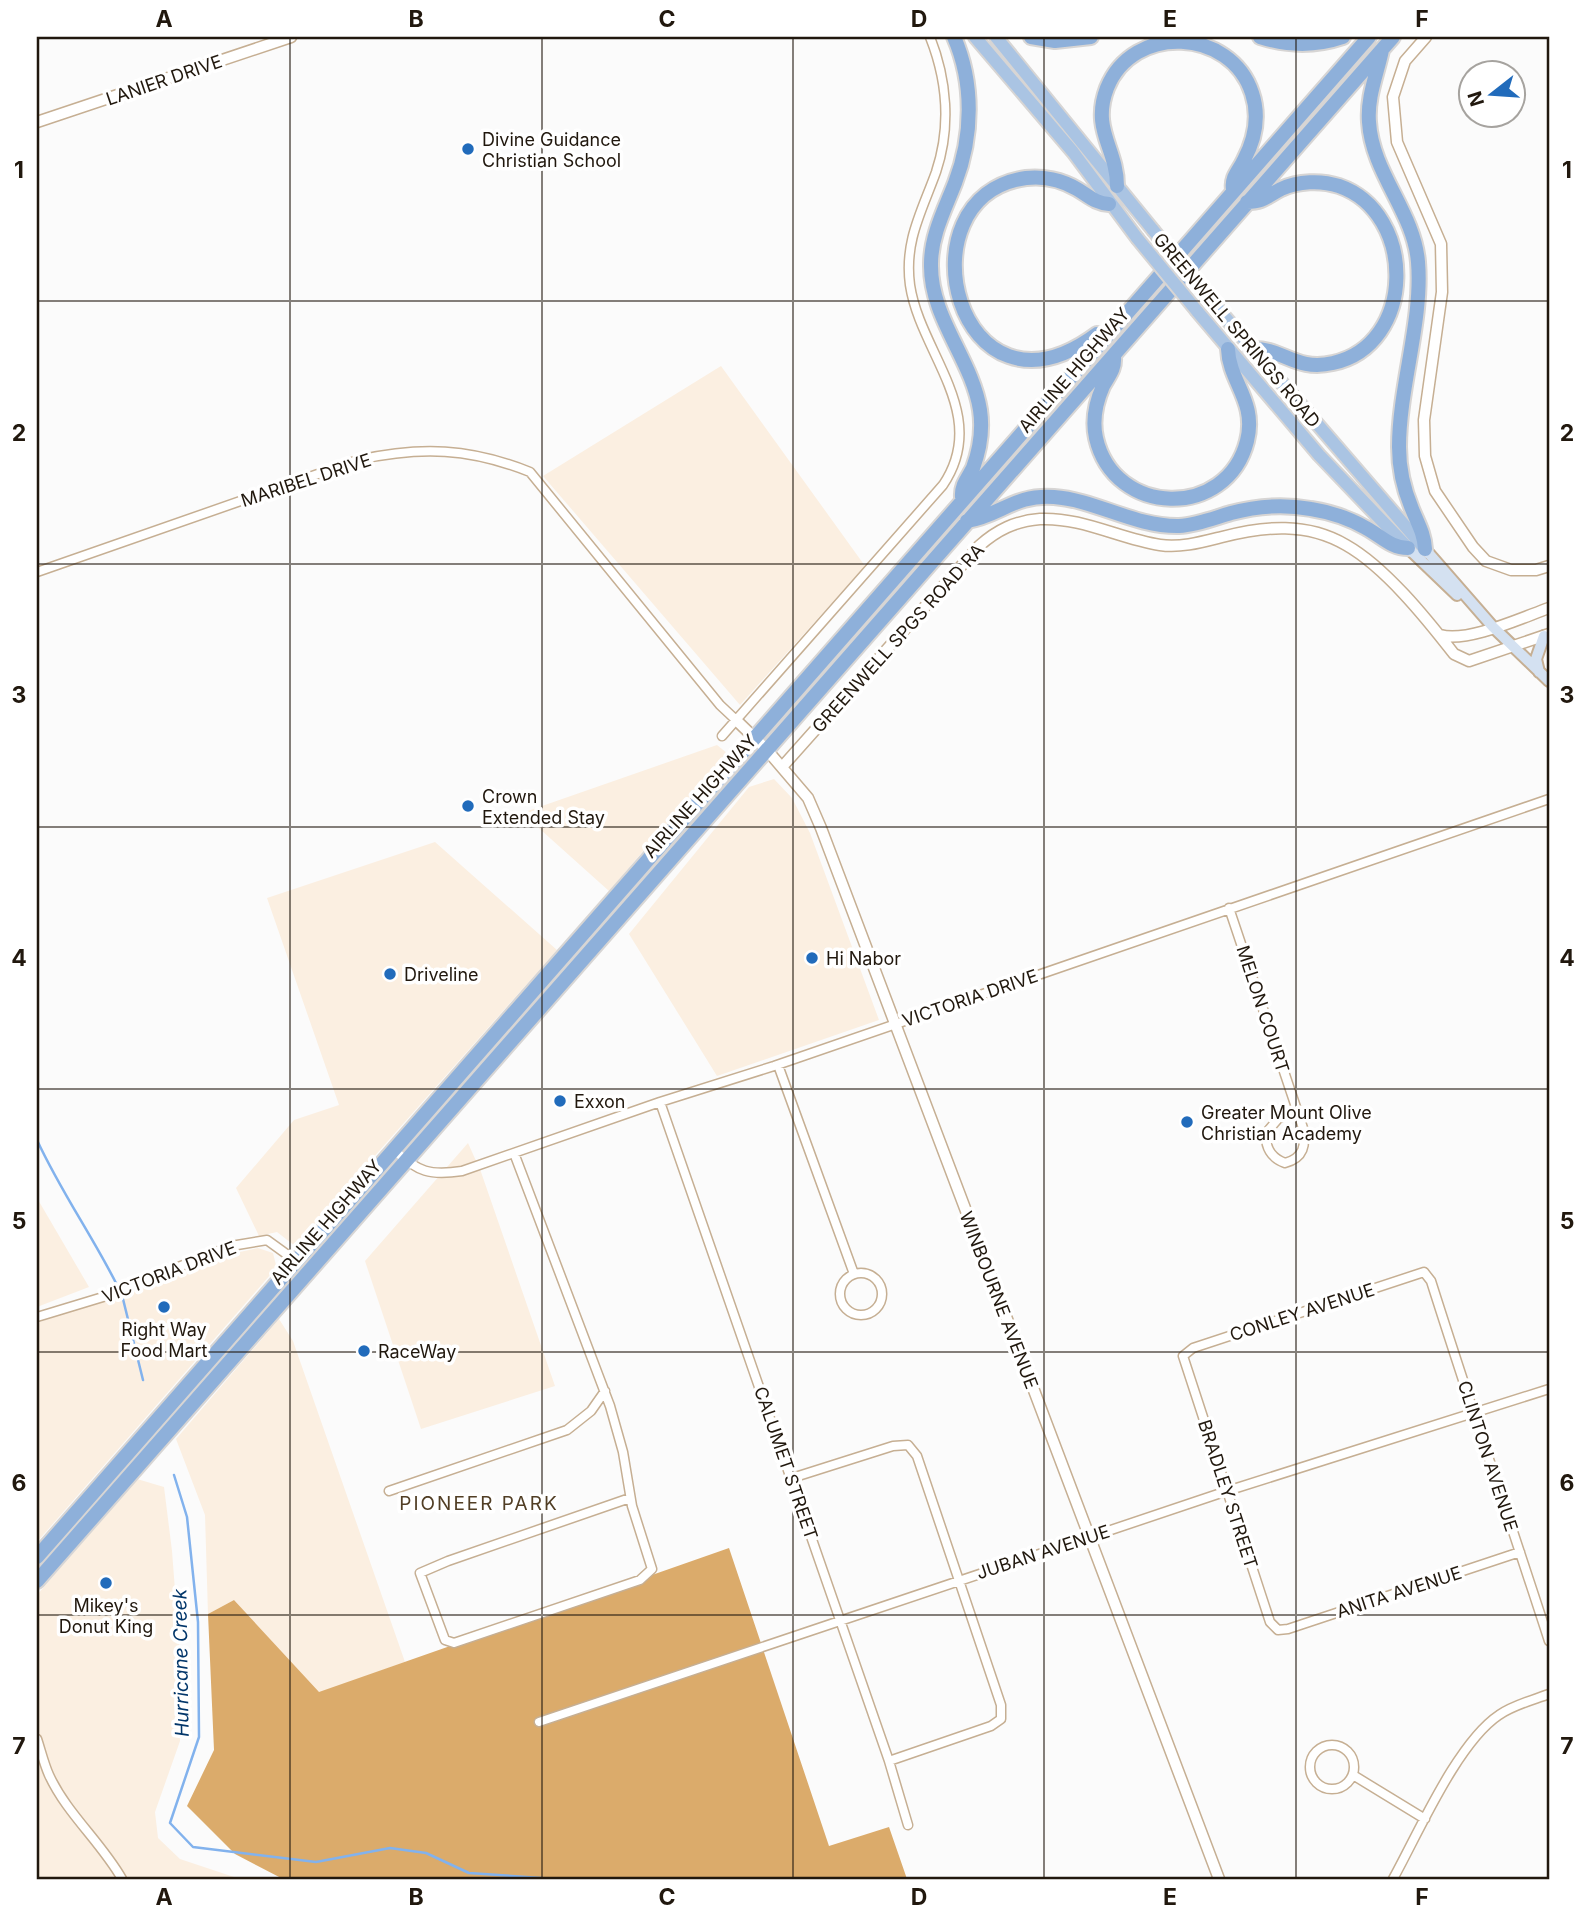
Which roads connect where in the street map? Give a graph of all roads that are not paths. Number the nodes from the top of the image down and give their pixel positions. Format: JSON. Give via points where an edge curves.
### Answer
{"nodes":[{"id":1,"x":292,"y":37,"type":"edge"},
{"id":2,"x":930,"y":37,"type":"edge"},
{"id":3,"x":954,"y":37,"type":"edge"},
{"id":4,"x":975,"y":37,"type":"edge"},
{"id":5,"x":996,"y":37,"type":"edge"},
{"id":6,"x":1031,"y":37,"type":"edge"},
{"id":7,"x":1091,"y":37,"type":"edge"},
{"id":8,"x":1260,"y":37,"type":"edge"},
{"id":9,"x":1343,"y":37,"type":"edge"},
{"id":10,"x":1369,"y":37,"type":"edge"},
{"id":11,"x":1393,"y":37,"type":"edge"},
{"id":12,"x":1426,"y":37,"type":"edge"},
{"id":13,"x":1382,"y":50,"type":"junction"},
{"id":14,"x":37,"y":122,"type":"edge"},
{"id":15,"x":1117,"y":186,"type":"junction"},
{"id":16,"x":1233,"y":192,"type":"junction"},
{"id":17,"x":1247,"y":202,"type":"junction"},
{"id":18,"x":1110,"y":204,"type":"junction"},
{"id":19,"x":1107,"y":336,"type":"junction"},
{"id":20,"x":1228,"y":349,"type":"junction"},
{"id":21,"x":1251,"y":349,"type":"junction"},
{"id":22,"x":1114,"y":355,"type":"junction"},
{"id":23,"x":962,"y":500,"type":"junction"},
{"id":24,"x":968,"y":521,"type":"junction"},
{"id":25,"x":1408,"y":548,"type":"junction"},
{"id":26,"x":1425,"y":549,"type":"junction"},
{"id":27,"x":1549,"y":566,"type":"edge"},
{"id":28,"x":37,"y":572,"type":"edge"},
{"id":29,"x":1549,"y":608,"type":"edge"},
{"id":30,"x":1493,"y":627,"type":"junction"},
{"id":31,"x":1440,"y":635,"type":"junction"},
{"id":32,"x":1546,"y":635,"type":"edge"},
{"id":33,"x":1513,"y":647,"type":"junction"},
{"id":34,"x":1539,"y":672,"type":"junction"},
{"id":35,"x":1549,"y":681,"type":"edge"},
{"id":36,"x":736,"y":720,"type":"junction"},
{"id":37,"x":722,"y":736,"type":"dead end"},
{"id":38,"x":754,"y":737,"type":"junction"},
{"id":39,"x":767,"y":750,"type":"junction"},
{"id":40,"x":782,"y":767,"type":"junction"},
{"id":41,"x":1549,"y":799,"type":"edge"},
{"id":42,"x":1229,"y":908,"type":"junction"},
{"id":43,"x":581,"y":936,"type":"junction"},
{"id":44,"x":593,"y":947,"type":"junction"},
{"id":45,"x":895,"y":1024,"type":"junction"},
{"id":46,"x":778,"y":1065,"type":"junction"},
{"id":47,"x":660,"y":1102,"type":"junction"},
{"id":48,"x":1296,"y":1109,"type":"junction"},
{"id":49,"x":394,"y":1150,"type":"junction"},
{"id":50,"x":514,"y":1153,"type":"junction"},
{"id":51,"x":405,"y":1160,"type":"junction"},
{"id":52,"x":296,"y":1261,"type":"junction"},
{"id":53,"x":1424,"y":1272,"type":"joint"},
{"id":54,"x":853,"y":1273,"type":"junction"},
{"id":55,"x":305,"y":1275,"type":"junction"},
{"id":56,"x":37,"y":1317,"type":"edge"},
{"id":57,"x":1183,"y":1356,"type":"joint"},
{"id":58,"x":1549,"y":1390,"type":"edge"},
{"id":59,"x":605,"y":1391,"type":"junction"},
{"id":60,"x":181,"y":1392,"type":"junction"},
{"id":61,"x":193,"y":1403,"type":"junction"},
{"id":62,"x":1474,"y":1415,"type":"junction"},
{"id":63,"x":792,"y":1478,"type":"junction"},
{"id":64,"x":390,"y":1491,"type":"dead end"},
{"id":65,"x":1227,"y":1491,"type":"junction"},
{"id":66,"x":630,"y":1498,"type":"junction"},
{"id":67,"x":1089,"y":1537,"type":"junction"},
{"id":68,"x":1520,"y":1552,"type":"junction"},
{"id":69,"x":37,"y":1557,"type":"edge"},
{"id":70,"x":959,"y":1579,"type":"junction"},
{"id":71,"x":37,"y":1581,"type":"edge"},
{"id":72,"x":839,"y":1621,"type":"junction"},
{"id":73,"x":1278,"y":1630,"type":"joint"},
{"id":74,"x":1549,"y":1641,"type":"edge"},
{"id":75,"x":1549,"y":1694,"type":"edge"},
{"id":76,"x":539,"y":1722,"type":"dead end"},
{"id":77,"x":37,"y":1739,"type":"edge"},
{"id":78,"x":889,"y":1761,"type":"junction"},
{"id":79,"x":1353,"y":1776,"type":"junction"},
{"id":80,"x":1426,"y":1819,"type":"junction"},
{"id":81,"x":908,"y":1825,"type":"dead end"},
{"id":82,"x":122,"y":1879,"type":"edge"},
{"id":83,"x":1219,"y":1879,"type":"edge"},
{"id":84,"x":1393,"y":1879,"type":"edge"}],
"edges":[{"from":1,"to":14,"type":"street","name":"LANIER DRIVE"},
{"from":2,"to":36,"type":"street","name":"AIRLINE HIGHWAY","via":[[945,84],[946,124],[936,171],[910,239],[910,284],[955,398],[959,446],[943,485]]},
{"from":3,"to":23,"type":"highway","via":[[967,82],[968,128],[931,264],[935,299],[973,384],[981,415],[978,450],[962,488]]},
{"from":4,"to":18,"type":"main road","name":"GREENWELL SPRINGS ROAD","via":[[1073,152]]},
{"from":5,"to":15,"type":"main road","name":"GREENWELL SPRINGS ROAD"},
{"from":6,"to":7,"type":"highway","via":[[1055,41]]},
{"from":8,"to":9,"type":"highway","via":[[1303,45]]},
{"from":10,"to":16,"type":"highway","name":"AIRLINE HIGHWAY"},
{"from":11,"to":13,"type":"highway","name":"AIRLINE HIGHWAY"},
{"from":12,"to":27,"type":"street","via":[[1405,61],[1393,97],[1397,142],[1441,244],[1442,292],[1424,420],[1425,456],[1435,491],[1486,561],[1511,570]]},
{"from":13,"to":17,"type":"highway","name":"AIRLINE HIGHWAY"},
{"from":13,"to":26,"type":"highway","via":[[1368,120],[1374,152],[1418,259],[1418,295],[1399,446],[1404,484],[1424,534]]},
{"from":15,"to":16,"type":"highway","via":[[1117,170],[1102,124],[1108,85],[1121,66],[1145,48],[1186,41],[1208,46],[1230,60],[1253,94],[1256,128],[1232,180]]},
{"from":15,"to":21,"type":"main road","name":"GREENWELL SPRINGS ROAD","bridge":true},
{"from":16,"to":19,"type":"highway","name":"AIRLINE HIGHWAY"},
{"from":17,"to":21,"type":"highway","via":[[1261,202],[1301,183],[1345,188],[1373,210],[1386,230],[1398,273],[1389,316],[1371,344],[1356,355],[1313,365],[1289,361],[1266,348]]},
{"from":17,"to":22,"type":"highway","name":"AIRLINE HIGHWAY"},
{"from":18,"to":19,"type":"highway","via":[[1096,203],[1055,180],[1033,177],[1006,184],[990,192],[970,214],[954,266],[958,296],[969,321],[1004,353],[1032,360],[1054,358],[1097,334]]},
{"from":18,"to":20,"type":"main road","name":"GREENWELL SPRINGS ROAD","bridge":true},
{"from":19,"to":23,"type":"highway","name":"AIRLINE HIGHWAY"},
{"from":20,"to":22,"type":"highway","via":[[1228,363],[1248,411],[1244,451],[1232,471],[1213,488],[1169,500],[1124,483],[1098,447],[1096,408],[1114,366]]},
{"from":20,"to":25,"type":"main road","name":"GREENWELL SPRINGS ROAD","via":[[1319,455]]},
{"from":21,"to":26,"type":"main road","name":"GREENWELL SPRINGS ROAD"},
{"from":22,"to":24,"type":"highway","name":"AIRLINE HIGHWAY"},
{"from":23,"to":38,"type":"highway","name":"AIRLINE HIGHWAY"},
{"from":24,"to":25,"type":"highway","via":[[982,519],[1013,502],[1044,497],[1170,526],[1252,509],[1289,507],[1342,517],[1396,548]]},
{"from":24,"to":39,"type":"highway","name":"AIRLINE HIGHWAY"},
{"from":25,"to":30,"type":"main road","name":"GREENWELL SPRINGS ROAD"},
{"from":26,"to":30,"type":"main road","name":"GREENWELL SPRINGS ROAD"},
{"from":28,"to":36,"type":"street","name":"MARIBEL DRIVE","via":[[358,460],[392,452],[469,453],[530,472]]},
{"from":29,"to":30,"type":"street"},
{"from":30,"to":31,"type":"street","via":[[1452,639]]},
{"from":30,"to":33,"type":"main road","name":"GREENWELL SPRINGS ROAD"},
{"from":31,"to":33,"type":"street","name":"GREENWELL SPGS ROAD RA","via":[[1454,654],[1469,661]]},
{"from":31,"to":40,"type":"street","name":"GREENWELL SPGS ROAD RA","via":[[1379,569],[1345,544],[1316,532],[1261,527],[1193,545],[1161,545],[1068,521],[1018,523],[997,531],[979,546]]},
{"from":32,"to":33,"type":"street"},
{"from":32,"to":34,"type":"main road","via":[[1536,659]]},
{"from":33,"to":34,"type":"main road","name":"GREENWELL SPRINGS ROAD"},
{"from":34,"to":35,"type":"main road","name":"GREENWELL SPRINGS ROAD"},
{"from":36,"to":37,"type":"street","name":"AIRLINE HIGHWAY"},
{"from":36,"to":38,"type":"street","name":"MARIBEL DRIVE"},
{"from":38,"to":39,"type":"street","name":"WINBOURNE AVENUE"},
{"from":38,"to":43,"type":"highway","name":"AIRLINE HIGHWAY"},
{"from":39,"to":40,"type":"street","name":"WINBOURNE AVENUE"},
{"from":39,"to":44,"type":"highway","name":"AIRLINE HIGHWAY"},
{"from":40,"to":45,"type":"street","name":"WINBOURNE AVENUE","via":[[808,799],[821,828]]},
{"from":41,"to":42,"type":"street","name":"VICTORIA DRIVE"},
{"from":42,"to":45,"type":"street","name":"VICTORIA DRIVE"},
{"from":42,"to":48,"type":"street","name":"MELON COURT"},
{"from":43,"to":44,"type":"highway"},
{"from":43,"to":49,"type":"highway","name":"AIRLINE HIGHWAY"},
{"from":44,"to":51,"type":"highway","name":"AIRLINE HIGHWAY"},
{"from":45,"to":46,"type":"street","name":"VICTORIA DRIVE"},
{"from":45,"to":67,"type":"street","name":"WINBOURNE AVENUE"},
{"from":46,"to":47,"type":"street","name":"VICTORIA DRIVE"},
{"from":46,"to":54,"type":"street"},
{"from":47,"to":50,"type":"street","name":"VICTORIA DRIVE"},
{"from":47,"to":63,"type":"street","name":"CALUMET STREET"},
{"from":48,"to":48,"type":"street","name":"MELON COURT","via":[[1305,1145],[1297,1159],[1285,1163],[1268,1150],[1266,1133]]},
{"from":49,"to":51,"type":"street","name":"VICTORIA DRIVE"},
{"from":49,"to":52,"type":"highway","name":"AIRLINE HIGHWAY"},
{"from":50,"to":51,"type":"street","name":"VICTORIA DRIVE","via":[[441,1174],[423,1171]]},
{"from":50,"to":59,"type":"street"},
{"from":51,"to":55,"type":"highway","name":"AIRLINE HIGHWAY"},
{"from":52,"to":55,"type":"highway"},
{"from":52,"to":56,"type":"street","name":"VICTORIA DRIVE","via":[[267,1240],[231,1246],[103,1297]]},
{"from":52,"to":60,"type":"highway","name":"AIRLINE HIGHWAY"},
{"from":53,"to":57,"type":"street","name":"CONLEY AVENUE","via":[[1193,1348]]},
{"from":53,"to":62,"type":"street","name":"CLINTON AVENUE","via":[[1431,1281]]},
{"from":54,"to":54,"type":"street","via":[[841,1284],[841,1301],[851,1313],[867,1314],[880,1303],[881,1287],[870,1275]]},
{"from":55,"to":61,"type":"highway","name":"AIRLINE HIGHWAY"},
{"from":57,"to":65,"type":"street","name":"BRADLEY STREET"},
{"from":58,"to":62,"type":"street","name":"JUBAN AVENUE"},
{"from":59,"to":64,"type":"street","via":[[591,1411],[567,1430]]},
{"from":59,"to":66,"type":"street","via":[[623,1452]]},
{"from":60,"to":61,"type":"highway"},
{"from":60,"to":69,"type":"highway","name":"AIRLINE HIGHWAY"},
{"from":61,"to":71,"type":"highway","name":"AIRLINE HIGHWAY"},
{"from":62,"to":65,"type":"street","name":"JUBAN AVENUE"},
{"from":62,"to":68,"type":"street","name":"CLINTON AVENUE"},
{"from":63,"to":70,"type":"street","via":[[908,1445],[917,1456]]},
{"from":63,"to":72,"type":"street","name":"CALUMET STREET"},
{"from":65,"to":67,"type":"street","name":"JUBAN AVENUE"},
{"from":65,"to":73,"type":"street","name":"BRADLEY STREET","via":[[1270,1622]]},
{"from":66,"to":66,"type":"street","via":[[652,1569],[640,1580],[454,1643],[445,1640],[420,1573]]},
{"from":67,"to":70,"type":"street","name":"JUBAN AVENUE"},
{"from":67,"to":83,"type":"street","name":"WINBOURNE AVENUE"},
{"from":68,"to":73,"type":"street","name":"ANITA AVENUE"},
{"from":68,"to":74,"type":"street","name":"CLINTON AVENUE"},
{"from":70,"to":72,"type":"street","name":"JUBAN AVENUE"},
{"from":70,"to":78,"type":"street","via":[[1001,1705],[1001,1719]]},
{"from":72,"to":76,"type":"street","name":"JUBAN AVENUE"},
{"from":72,"to":78,"type":"street","name":"CALUMET STREET"},
{"from":75,"to":80,"type":"street","via":[[1501,1713],[1480,1730]]},
{"from":77,"to":82,"type":"street","via":[[49,1775],[69,1808]]},
{"from":78,"to":81,"type":"street","name":"CALUMET STREET"},
{"from":79,"to":79,"type":"street","via":[[1352,1758],[1340,1747],[1323,1747],[1312,1759],[1312,1777],[1324,1788],[1341,1788]]},
{"from":79,"to":80,"type":"street"},
{"from":80,"to":84,"type":"street"}]}
